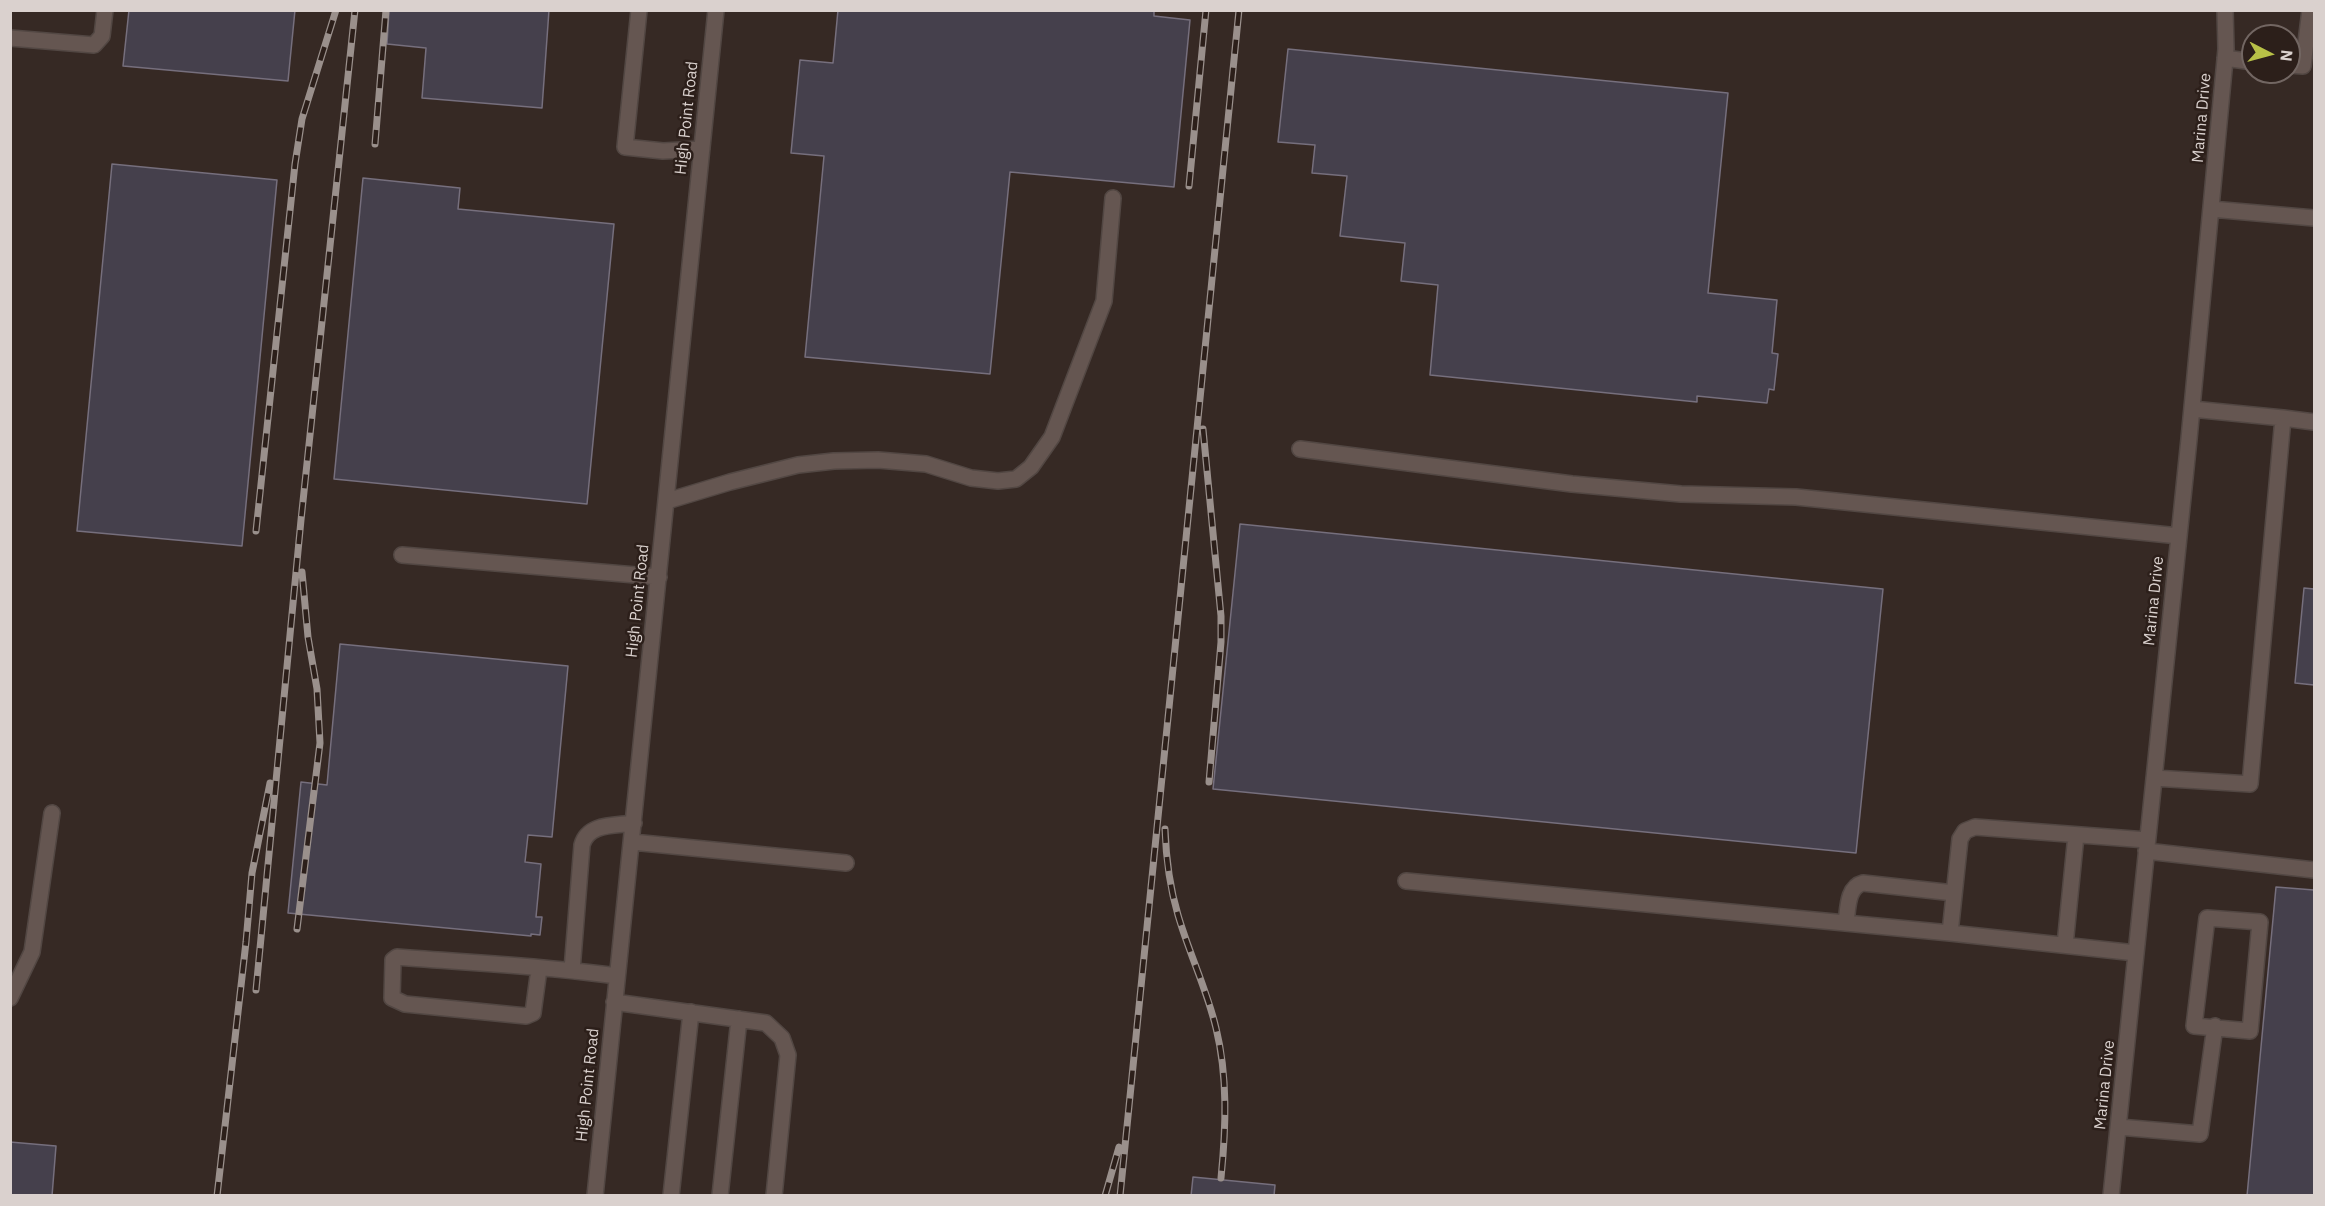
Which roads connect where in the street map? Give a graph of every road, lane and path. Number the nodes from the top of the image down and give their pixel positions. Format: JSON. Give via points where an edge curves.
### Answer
{"nodes":[{"id":1,"x":105,"y":10,"type":"edge"},
{"id":2,"x":639,"y":10,"type":"edge"},
{"id":3,"x":716,"y":10,"type":"edge"},
{"id":4,"x":2225,"y":10,"type":"edge"},
{"id":5,"x":2310,"y":10,"type":"edge"},
{"id":6,"x":10,"y":38,"type":"edge"},
{"id":7,"x":2225,"y":58,"type":"junction"},
{"id":8,"x":2241,"y":60,"type":"edge"},
{"id":9,"x":2302,"y":66,"type":"edge"},
{"id":10,"x":702,"y":149,"type":"junction"},
{"id":11,"x":1113,"y":198,"type":"dead end"},
{"id":12,"x":2211,"y":209,"type":"junction"},
{"id":13,"x":2314,"y":218,"type":"edge"},
{"id":14,"x":2192,"y":409,"type":"junction"},
{"id":15,"x":2283,"y":418,"type":"junction"},
{"id":16,"x":2314,"y":422,"type":"edge"},
{"id":17,"x":1300,"y":449,"type":"dead end"},
{"id":18,"x":667,"y":501,"type":"junction"},
{"id":19,"x":2180,"y":536,"type":"junction"},
{"id":20,"x":402,"y":555,"type":"dead end"},
{"id":21,"x":659,"y":577,"type":"junction"},
{"id":22,"x":2154,"y":778,"type":"junction"},
{"id":23,"x":52,"y":813,"type":"dead end"},
{"id":24,"x":634,"y":823,"type":"junction"},
{"id":25,"x":2076,"y":835,"type":"junction"},
{"id":26,"x":632,"y":842,"type":"junction"},
{"id":27,"x":2147,"y":845,"type":"junction"},
{"id":28,"x":846,"y":863,"type":"dead end"},
{"id":29,"x":2314,"y":870,"type":"edge"},
{"id":30,"x":1406,"y":881,"type":"dead end"},
{"id":31,"x":1954,"y":893,"type":"junction"},
{"id":32,"x":1846,"y":923,"type":"junction"},
{"id":33,"x":1950,"y":933,"type":"junction"},
{"id":34,"x":2065,"y":945,"type":"junction"},
{"id":35,"x":2136,"y":953,"type":"junction"},
{"id":36,"x":539,"y":969,"type":"junction"},
{"id":37,"x":572,"y":970,"type":"junction"},
{"id":38,"x":617,"y":976,"type":"junction"},
{"id":39,"x":10,"y":999,"type":"edge"},
{"id":40,"x":614,"y":1002,"type":"junction"},
{"id":41,"x":691,"y":1012,"type":"junction"},
{"id":42,"x":739,"y":1019,"type":"junction"},
{"id":43,"x":2215,"y":1026,"type":"junction"},
{"id":44,"x":2119,"y":1127,"type":"junction"},
{"id":45,"x":595,"y":1196,"type":"edge"},
{"id":46,"x":671,"y":1196,"type":"edge"},
{"id":47,"x":720,"y":1196,"type":"edge"},
{"id":48,"x":774,"y":1196,"type":"edge"},
{"id":49,"x":2111,"y":1196,"type":"edge"}],
"edges":[{"from":1,"to":6,"type":"street","via":[[102,36],[94,45]]},
{"from":2,"to":10,"type":"street","via":[[625,147],[663,151]]},
{"from":3,"to":10,"type":"street","name":"High Point Road"},
{"from":4,"to":7,"type":"street","name":"Marina Drive"},
{"from":5,"to":9,"type":"street"},
{"from":7,"to":8,"type":"street"},
{"from":7,"to":12,"type":"street","name":"Marina Drive"},
{"from":10,"to":18,"type":"street","name":"High Point Road"},
{"from":11,"to":18,"type":"street","via":[[1104,301],[1052,437],[1030,467],[1016,478],[971,478],[926,464],[834,461],[798,465]]},
{"from":12,"to":13,"type":"street"},
{"from":12,"to":14,"type":"street","name":"Marina Drive"},
{"from":14,"to":15,"type":"street"},
{"from":14,"to":19,"type":"street","name":"Marina Drive"},
{"from":15,"to":16,"type":"street"},
{"from":15,"to":22,"type":"street","via":[[2250,784]]},
{"from":17,"to":19,"type":"street","via":[[1572,484],[1681,494],[1796,497]]},
{"from":18,"to":21,"type":"street","name":"High Point Road"},
{"from":19,"to":22,"type":"street","name":"Marina Drive"},
{"from":20,"to":21,"type":"street"},
{"from":21,"to":24,"type":"street","name":"High Point Road"},
{"from":22,"to":27,"type":"street","name":"Marina Drive"},
{"from":23,"to":39,"type":"street","via":[[32,951]]},
{"from":24,"to":26,"type":"street","name":"High Point Road"},
{"from":24,"to":37,"type":"street","via":[[591,829],[585,836]]},
{"from":25,"to":27,"type":"street"},
{"from":25,"to":31,"type":"street","via":[[1975,827],[1965,831],[1960,839]]},
{"from":25,"to":34,"type":"street"},
{"from":26,"to":28,"type":"street"},
{"from":26,"to":38,"type":"street","name":"High Point Road"},
{"from":27,"to":29,"type":"street"},
{"from":27,"to":35,"type":"street","name":"Marina Drive"},
{"from":30,"to":32,"type":"street"},
{"from":31,"to":32,"type":"street","via":[[1863,883],[1857,885],[1849,899]]},
{"from":31,"to":33,"type":"street"},
{"from":32,"to":33,"type":"street"},
{"from":33,"to":34,"type":"street"},
{"from":34,"to":35,"type":"street"},
{"from":35,"to":44,"type":"street","name":"Marina Drive"},
{"from":36,"to":36,"type":"street","via":[[397,957],[393,960],[392,998],[405,1004],[526,1016],[533,1013]]},
{"from":36,"to":37,"type":"street"},
{"from":37,"to":38,"type":"street"},
{"from":38,"to":40,"type":"street","name":"High Point Road"},
{"from":40,"to":41,"type":"street"},
{"from":40,"to":45,"type":"street","name":"High Point Road"},
{"from":41,"to":42,"type":"street"},
{"from":41,"to":46,"type":"street"},
{"from":42,"to":47,"type":"street"},
{"from":42,"to":48,"type":"street","via":[[766,1023],[782,1038],[788,1055]]},
{"from":43,"to":43,"type":"street","via":[[2250,1031],[2260,922],[2207,918],[2194,1026]]},
{"from":43,"to":44,"type":"street","via":[[2200,1134]]},
{"from":44,"to":49,"type":"street","name":"Marina Drive"}]}
